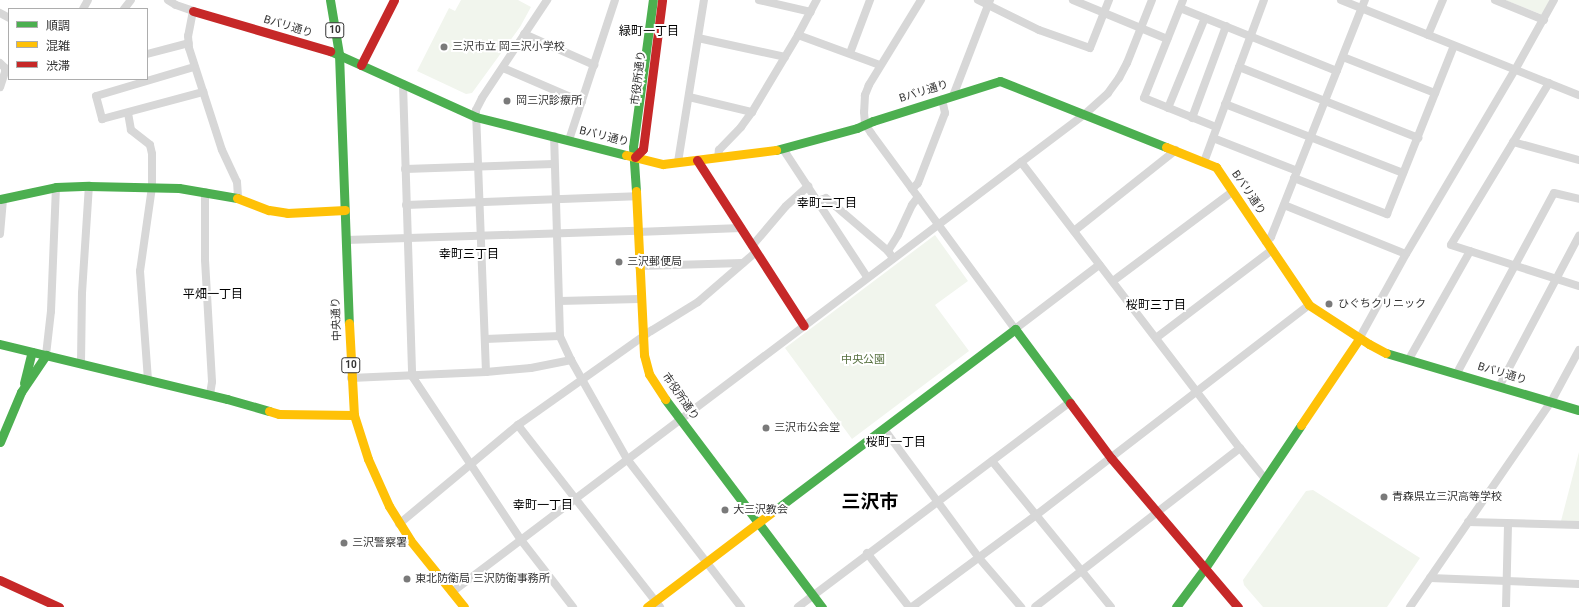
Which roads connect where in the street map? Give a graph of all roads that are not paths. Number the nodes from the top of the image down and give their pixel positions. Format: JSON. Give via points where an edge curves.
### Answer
{"nodes":[{"id":1,"x":131,"y":0,"type":"edge"},
{"id":2,"x":168,"y":0,"type":"edge"},
{"id":3,"x":330,"y":0,"type":"edge"},
{"id":4,"x":394,"y":0,"type":"edge"},
{"id":5,"x":547,"y":0,"type":"edge"},
{"id":6,"x":615,"y":0,"type":"edge"},
{"id":7,"x":653,"y":0,"type":"edge"},
{"id":8,"x":662,"y":0,"type":"edge"},
{"id":9,"x":704,"y":0,"type":"edge"},
{"id":10,"x":760,"y":0,"type":"edge"},
{"id":11,"x":817,"y":0,"type":"edge"},
{"id":12,"x":870,"y":0,"type":"edge"},
{"id":13,"x":921,"y":0,"type":"edge"},
{"id":14,"x":978,"y":0,"type":"edge"},
{"id":15,"x":1073,"y":0,"type":"edge"},
{"id":16,"x":1109,"y":0,"type":"edge"},
{"id":17,"x":1152,"y":0,"type":"edge"},
{"id":18,"x":1183,"y":0,"type":"edge"},
{"id":19,"x":1263,"y":0,"type":"edge"},
{"id":20,"x":1341,"y":0,"type":"edge"},
{"id":21,"x":1365,"y":0,"type":"edge"},
{"id":22,"x":1443,"y":0,"type":"edge"},
{"id":23,"x":1495,"y":0,"type":"edge"},
{"id":24,"x":1554,"y":0,"type":"edge"},
{"id":25,"x":989,"y":2,"type":"edge"},
{"id":26,"x":125,"y":8,"type":"edge"},
{"id":27,"x":1180,"y":8,"type":"junction"},
{"id":28,"x":1362,"y":8,"type":"junction"},
{"id":29,"x":193,"y":11,"type":"junction"},
{"id":30,"x":811,"y":12,"type":"junction"},
{"id":31,"x":1103,"y":13,"type":"junction"},
{"id":32,"x":1206,"y":18,"type":"junction"},
{"id":33,"x":1544,"y":20,"type":"junction"},
{"id":34,"x":1226,"y":26,"type":"junction"},
{"id":35,"x":1141,"y":29,"type":"junction"},
{"id":36,"x":524,"y":34,"type":"junction"},
{"id":37,"x":798,"y":35,"type":"junction"},
{"id":38,"x":1428,"y":35,"type":"junction"},
{"id":39,"x":1251,"y":36,"type":"junction"},
{"id":40,"x":698,"y":38,"type":"junction"},
{"id":41,"x":1167,"y":39,"type":"junction"},
{"id":42,"x":188,"y":43,"type":"junction"},
{"id":43,"x":1454,"y":46,"type":"junction"},
{"id":44,"x":850,"y":53,"type":"junction"},
{"id":45,"x":148,"y":54,"type":"edge"},
{"id":46,"x":339,"y":54,"type":"junction"},
{"id":47,"x":785,"y":57,"type":"junction"},
{"id":48,"x":1342,"y":57,"type":"junction"},
{"id":49,"x":0,"y":62,"type":"edge"},
{"id":50,"x":361,"y":65,"type":"junction"},
{"id":51,"x":594,"y":65,"type":"junction"},
{"id":52,"x":880,"y":65,"type":"junction"},
{"id":53,"x":1239,"y":67,"type":"junction"},
{"id":54,"x":194,"y":68,"type":"junction"},
{"id":55,"x":502,"y":68,"type":"junction"},
{"id":56,"x":1516,"y":70,"type":"junction"},
{"id":57,"x":1337,"y":71,"type":"junction"},
{"id":58,"x":1549,"y":83,"type":"junction"},
{"id":59,"x":403,"y":84,"type":"junction"},
{"id":60,"x":0,"y":88,"type":"edge"},
{"id":61,"x":203,"y":92,"type":"junction"},
{"id":62,"x":1435,"y":93,"type":"junction"},
{"id":63,"x":1579,"y":95,"type":"edge"},
{"id":64,"x":953,"y":96,"type":"junction"},
{"id":65,"x":689,"y":97,"type":"junction"},
{"id":66,"x":942,"y":99,"type":"junction"},
{"id":67,"x":1325,"y":101,"type":"junction"},
{"id":68,"x":582,"y":102,"type":"junction"},
{"id":69,"x":1225,"y":104,"type":"junction"},
{"id":70,"x":1168,"y":108,"type":"junction"},
{"id":71,"x":752,"y":112,"type":"junction"},
{"id":72,"x":128,"y":113,"type":"junction"},
{"id":73,"x":1086,"y":114,"type":"junction"},
{"id":74,"x":476,"y":117,"type":"junction"},
{"id":75,"x":1192,"y":118,"type":"junction"},
{"id":76,"x":865,"y":124,"type":"junction"},
{"id":77,"x":1216,"y":127,"type":"junction"},
{"id":78,"x":554,"y":136,"type":"junction"},
{"id":79,"x":1311,"y":136,"type":"junction"},
{"id":80,"x":1213,"y":138,"type":"junction"},
{"id":81,"x":1418,"y":138,"type":"junction"},
{"id":82,"x":569,"y":140,"type":"junction"},
{"id":83,"x":1513,"y":142,"type":"junction"},
{"id":84,"x":783,"y":149,"type":"junction"},
{"id":85,"x":1176,"y":150,"type":"junction"},
{"id":86,"x":635,"y":157,"type":"junction"},
{"id":87,"x":718,"y":157,"type":"junction"},
{"id":88,"x":697,"y":160,"type":"junction"},
{"id":89,"x":1579,"y":160,"type":"edge"},
{"id":90,"x":678,"y":162,"type":"junction"},
{"id":91,"x":1021,"y":162,"type":"junction"},
{"id":92,"x":1204,"y":162,"type":"junction"},
{"id":93,"x":554,"y":164,"type":"junction"},
{"id":94,"x":479,"y":166,"type":"junction"},
{"id":95,"x":405,"y":169,"type":"junction"},
{"id":96,"x":1404,"y":173,"type":"junction"},
{"id":97,"x":1296,"y":175,"type":"junction"},
{"id":98,"x":89,"y":186,"type":"junction"},
{"id":99,"x":808,"y":186,"type":"junction"},
{"id":100,"x":56,"y":187,"type":"junction"},
{"id":101,"x":152,"y":187,"type":"junction"},
{"id":102,"x":912,"y":189,"type":"junction"},
{"id":103,"x":205,"y":192,"type":"junction"},
{"id":104,"x":1232,"y":192,"type":"junction"},
{"id":105,"x":636,"y":196,"type":"junction"},
{"id":106,"x":918,"y":196,"type":"junction"},
{"id":107,"x":238,"y":198,"type":"junction"},
{"id":108,"x":1579,"y":198,"type":"edge"},
{"id":109,"x":2,"y":199,"type":"edge"},
{"id":110,"x":555,"y":200,"type":"junction"},
{"id":111,"x":817,"y":201,"type":"junction"},
{"id":112,"x":480,"y":202,"type":"junction"},
{"id":113,"x":406,"y":205,"type":"junction"},
{"id":114,"x":1284,"y":205,"type":"junction"},
{"id":115,"x":345,"y":210,"type":"junction"},
{"id":116,"x":939,"y":225,"type":"junction"},
{"id":117,"x":741,"y":228,"type":"junction"},
{"id":118,"x":1074,"y":231,"type":"junction"},
{"id":119,"x":637,"y":232,"type":"junction"},
{"id":120,"x":0,"y":234,"type":"edge"},
{"id":121,"x":556,"y":234,"type":"junction"},
{"id":122,"x":482,"y":236,"type":"junction"},
{"id":123,"x":1579,"y":236,"type":"edge"},
{"id":124,"x":407,"y":238,"type":"junction"},
{"id":125,"x":346,"y":240,"type":"junction"},
{"id":126,"x":1266,"y":242,"type":"junction"},
{"id":127,"x":754,"y":249,"type":"junction"},
{"id":128,"x":1272,"y":250,"type":"junction"},
{"id":129,"x":1470,"y":251,"type":"junction"},
{"id":130,"x":1406,"y":254,"type":"junction"},
{"id":131,"x":891,"y":255,"type":"junction"},
{"id":132,"x":744,"y":263,"type":"junction"},
{"id":133,"x":1099,"y":265,"type":"junction"},
{"id":134,"x":639,"y":266,"type":"junction"},
{"id":135,"x":1514,"y":266,"type":"junction"},
{"id":136,"x":867,"y":277,"type":"junction"},
{"id":137,"x":1556,"y":279,"type":"junction"},
{"id":138,"x":1113,"y":282,"type":"junction"},
{"id":139,"x":1579,"y":286,"type":"edge"},
{"id":140,"x":640,"y":299,"type":"junction"},
{"id":141,"x":559,"y":301,"type":"junction"},
{"id":142,"x":1309,"y":305,"type":"junction"},
{"id":143,"x":804,"y":326,"type":"junction"},
{"id":144,"x":1015,"y":329,"type":"junction"},
{"id":145,"x":560,"y":336,"type":"junction"},
{"id":146,"x":642,"y":338,"type":"junction"},
{"id":147,"x":1156,"y":338,"type":"junction"},
{"id":148,"x":485,"y":339,"type":"junction"},
{"id":149,"x":1359,"y":339,"type":"junction"},
{"id":150,"x":0,"y":344,"type":"edge"},
{"id":151,"x":1579,"y":350,"type":"edge"},
{"id":152,"x":32,"y":352,"type":"junction"},
{"id":153,"x":46,"y":355,"type":"junction"},
{"id":154,"x":1409,"y":359,"type":"junction"},
{"id":155,"x":571,"y":360,"type":"junction"},
{"id":156,"x":81,"y":363,"type":"junction"},
{"id":157,"x":486,"y":372,"type":"junction"},
{"id":158,"x":1457,"y":373,"type":"junction"},
{"id":159,"x":412,"y":376,"type":"junction"},
{"id":160,"x":351,"y":378,"type":"junction"},
{"id":161,"x":582,"y":380,"type":"junction"},
{"id":162,"x":148,"y":381,"type":"junction"},
{"id":163,"x":1500,"y":386,"type":"junction"},
{"id":164,"x":1197,"y":391,"type":"junction"},
{"id":165,"x":21,"y":392,"type":"junction"},
{"id":166,"x":210,"y":395,"type":"junction"},
{"id":167,"x":1070,"y":402,"type":"junction"},
{"id":168,"x":1551,"y":402,"type":"junction"},
{"id":169,"x":1579,"y":410,"type":"edge"},
{"id":170,"x":354,"y":414,"type":"junction"},
{"id":171,"x":680,"y":419,"type":"junction"},
{"id":172,"x":518,"y":425,"type":"junction"},
{"id":173,"x":884,"y":429,"type":"junction"},
{"id":174,"x":0,"y":442,"type":"edge"},
{"id":175,"x":1240,"y":448,"type":"junction"},
{"id":176,"x":1112,"y":458,"type":"junction"},
{"id":177,"x":627,"y":459,"type":"junction"},
{"id":178,"x":992,"y":461,"type":"junction"},
{"id":179,"x":472,"y":463,"type":"junction"},
{"id":180,"x":1265,"y":479,"type":"junction"},
{"id":181,"x":575,"y":500,"type":"junction"},
{"id":182,"x":936,"y":502,"type":"junction"},
{"id":183,"x":1156,"y":511,"type":"junction"},
{"id":184,"x":1035,"y":516,"type":"junction"},
{"id":185,"x":1468,"y":522,"type":"junction"},
{"id":186,"x":759,"y":523,"type":"junction"},
{"id":187,"x":399,"y":524,"type":"junction"},
{"id":188,"x":1508,"y":524,"type":"junction"},
{"id":189,"x":1579,"y":525,"type":"edge"},
{"id":190,"x":522,"y":540,"type":"junction"},
{"id":191,"x":867,"y":554,"type":"junction"},
{"id":192,"x":979,"y":558,"type":"junction"},
{"id":193,"x":707,"y":562,"type":"junction"},
{"id":194,"x":1205,"y":568,"type":"junction"},
{"id":195,"x":1080,"y":571,"type":"junction"},
{"id":196,"x":1430,"y":578,"type":"junction"},
{"id":197,"x":0,"y":580,"type":"edge"},
{"id":198,"x":1507,"y":582,"type":"junction"},
{"id":199,"x":1579,"y":584,"type":"edge"},
{"id":200,"x":452,"y":592,"type":"junction"},
{"id":201,"x":813,"y":595,"type":"junction"},
{"id":202,"x":654,"y":605,"type":"edge"},
{"id":203,"x":59,"y":607,"type":"edge"},
{"id":204,"x":464,"y":607,"type":"edge"},
{"id":205,"x":573,"y":607,"type":"edge"},
{"id":206,"x":741,"y":607,"type":"edge"},
{"id":207,"x":798,"y":607,"type":"edge"},
{"id":208,"x":822,"y":607,"type":"edge"},
{"id":209,"x":909,"y":607,"type":"edge"},
{"id":210,"x":912,"y":607,"type":"edge"},
{"id":211,"x":1021,"y":607,"type":"edge"},
{"id":212,"x":1034,"y":607,"type":"edge"},
{"id":213,"x":1111,"y":607,"type":"edge"},
{"id":214,"x":1176,"y":607,"type":"edge"},
{"id":215,"x":1238,"y":607,"type":"edge"},
{"id":216,"x":1410,"y":607,"type":"edge"},
{"id":217,"x":1506,"y":607,"type":"edge"}],
"edges":[{"from":1,"to":26,"type":"street"},
{"from":2,"to":29,"type":"street"},
{"from":3,"to":46,"type":"street","name":"中央通り","number":"10"},
{"from":4,"to":50,"type":"street"},
{"from":5,"to":36,"type":"street"},
{"from":6,"to":51,"type":"street"},
{"from":7,"to":86,"type":"street","name":"市役所通り","via":[[633,147]]},
{"from":8,"to":86,"type":"street","name":"市役所通り","via":[[642,149]]},
{"from":9,"to":40,"type":"street"},
{"from":10,"to":30,"type":"street"},
{"from":11,"to":30,"type":"street"},
{"from":12,"to":44,"type":"street"},
{"from":13,"to":52,"type":"street"},
{"from":14,"to":25,"type":"street"},
{"from":15,"to":31,"type":"street"},
{"from":16,"to":31,"type":"street"},
{"from":17,"to":35,"type":"street"},
{"from":18,"to":27,"type":"street"},
{"from":19,"to":39,"type":"street"},
{"from":20,"to":28,"type":"street"},
{"from":21,"to":28,"type":"street"},
{"from":22,"to":38,"type":"street"},
{"from":23,"to":33,"type":"street"},
{"from":24,"to":33,"type":"street"},
{"from":25,"to":31,"type":"street","via":[[1040,30],[1090,48]]},
{"from":25,"to":64,"type":"street"},
{"from":27,"to":32,"type":"street"},
{"from":27,"to":41,"type":"street"},
{"from":28,"to":38,"type":"street"},
{"from":28,"to":48,"type":"street"},
{"from":29,"to":42,"type":"street"},
{"from":29,"to":46,"type":"street","name":"Bバリ通り"},
{"from":30,"to":37,"type":"street"},
{"from":31,"to":35,"type":"street"},
{"from":32,"to":34,"type":"street"},
{"from":32,"to":70,"type":"street"},
{"from":33,"to":56,"type":"street"},
{"from":34,"to":39,"type":"street"},
{"from":34,"to":75,"type":"street"},
{"from":35,"to":41,"type":"street"},
{"from":35,"to":73,"type":"street","via":[[1119,78],[1108,93]]},
{"from":36,"to":51,"type":"street"},
{"from":36,"to":55,"type":"street"},
{"from":37,"to":44,"type":"street"},
{"from":37,"to":47,"type":"street"},
{"from":38,"to":43,"type":"street"},
{"from":39,"to":53,"type":"street"},
{"from":39,"to":57,"type":"street"},
{"from":40,"to":47,"type":"street"},
{"from":40,"to":65,"type":"street"},
{"from":41,"to":70,"type":"street","via":[[1144,98]]},
{"from":42,"to":45,"type":"street"},
{"from":42,"to":54,"type":"street"},
{"from":43,"to":56,"type":"street"},
{"from":43,"to":62,"type":"street"},
{"from":44,"to":52,"type":"street"},
{"from":46,"to":50,"type":"street","name":"Bバリ通り"},
{"from":46,"to":115,"type":"street","name":"中央通り","number":"10"},
{"from":47,"to":71,"type":"street"},
{"from":48,"to":57,"type":"street"},
{"from":48,"to":62,"type":"street"},
{"from":49,"to":60,"type":"street","via":[[5,72]]},
{"from":50,"to":59,"type":"street","name":"Bバリ通り"},
{"from":51,"to":68,"type":"street"},
{"from":52,"to":76,"type":"street","via":[[865,95]]},
{"from":53,"to":67,"type":"street"},
{"from":53,"to":69,"type":"street"},
{"from":54,"to":61,"type":"street"},
{"from":54,"to":72,"type":"street","via":[[96,96],[102,119]]},
{"from":55,"to":68,"type":"street"},
{"from":55,"to":74,"type":"street","via":[[482,98],[476,110]]},
{"from":56,"to":58,"type":"street"},
{"from":56,"to":130,"type":"street"},
{"from":57,"to":67,"type":"street"},
{"from":58,"to":63,"type":"street"},
{"from":58,"to":83,"type":"street"},
{"from":59,"to":74,"type":"street","name":"Bバリ通り"},
{"from":59,"to":95,"type":"street"},
{"from":61,"to":72,"type":"street"},
{"from":61,"to":107,"type":"street","via":[[222,150],[237,182]]},
{"from":62,"to":81,"type":"street"},
{"from":64,"to":66,"type":"street","name":"Bバリ通り"},
{"from":64,"to":73,"type":"street","name":"Bバリ通り","via":[[1000,81]]},
{"from":65,"to":71,"type":"street"},
{"from":65,"to":90,"type":"street"},
{"from":66,"to":76,"type":"street","name":"Bバリ通り"},
{"from":66,"to":102,"type":"street","via":[[946,113],[918,184]]},
{"from":67,"to":79,"type":"street"},
{"from":67,"to":81,"type":"street"},
{"from":68,"to":82,"type":"street"},
{"from":69,"to":77,"type":"street"},
{"from":69,"to":79,"type":"street"},
{"from":70,"to":75,"type":"street"},
{"from":71,"to":87,"type":"street","via":[[719,150]]},
{"from":72,"to":101,"type":"street","via":[[131,130],[150,145]]},
{"from":73,"to":85,"type":"street","name":"Bバリ通り"},
{"from":73,"to":91,"type":"street"},
{"from":74,"to":78,"type":"street","name":"Bバリ通り"},
{"from":74,"to":94,"type":"street"},
{"from":75,"to":77,"type":"street"},
{"from":76,"to":84,"type":"street","name":"Bバリ通り"},
{"from":76,"to":102,"type":"street"},
{"from":77,"to":80,"type":"street"},
{"from":78,"to":82,"type":"street","name":"Bバリ通り"},
{"from":78,"to":93,"type":"street"},
{"from":79,"to":96,"type":"street"},
{"from":79,"to":97,"type":"street"},
{"from":80,"to":92,"type":"street"},
{"from":80,"to":97,"type":"street"},
{"from":81,"to":96,"type":"street"},
{"from":82,"to":86,"type":"street","name":"Bバリ通り"},
{"from":83,"to":89,"type":"street"},
{"from":83,"to":129,"type":"street","via":[[1451,245]]},
{"from":84,"to":87,"type":"street","name":"Bバリ通り"},
{"from":84,"to":99,"type":"street"},
{"from":85,"to":92,"type":"street","name":"Bバリ通り"},
{"from":85,"to":118,"type":"street"},
{"from":86,"to":90,"type":"street","name":"Bバリ通り","via":[[663,164]]},
{"from":86,"to":105,"type":"street","name":"市役所通り"},
{"from":87,"to":88,"type":"street","name":"Bバリ通り"},
{"from":88,"to":90,"type":"street","name":"Bバリ通り"},
{"from":88,"to":117,"type":"street"},
{"from":91,"to":116,"type":"street"},
{"from":91,"to":118,"type":"street"},
{"from":92,"to":104,"type":"street","name":"Bバリ通り","via":[[1216,167]]},
{"from":93,"to":94,"type":"street"},
{"from":93,"to":110,"type":"street"},
{"from":94,"to":95,"type":"street"},
{"from":94,"to":112,"type":"street"},
{"from":95,"to":113,"type":"street"},
{"from":96,"to":97,"type":"street","via":[[1387,214]]},
{"from":97,"to":114,"type":"street"},
{"from":98,"to":100,"type":"street"},
{"from":98,"to":101,"type":"street"},
{"from":98,"to":156,"type":"street","via":[[82,293]]},
{"from":99,"to":111,"type":"street"},
{"from":99,"to":127,"type":"street","via":[[786,206]]},
{"from":100,"to":109,"type":"street"},
{"from":100,"to":153,"type":"street","via":[[51,311]]},
{"from":101,"to":103,"type":"street"},
{"from":101,"to":162,"type":"street","via":[[140,271]]},
{"from":102,"to":106,"type":"street"},
{"from":103,"to":107,"type":"street"},
{"from":103,"to":166,"type":"street","via":[[205,260],[212,382]]},
{"from":104,"to":126,"type":"street","name":"Bバリ通り"},
{"from":104,"to":138,"type":"street"},
{"from":105,"to":110,"type":"street"},
{"from":105,"to":119,"type":"street","name":"市役所通り"},
{"from":106,"to":116,"type":"street"},
{"from":106,"to":131,"type":"street"},
{"from":107,"to":115,"type":"street","via":[[269,210],[287,213]]},
{"from":108,"to":135,"type":"street","via":[[1554,193]]},
{"from":109,"to":120,"type":"street"},
{"from":110,"to":112,"type":"street"},
{"from":110,"to":121,"type":"street"},
{"from":111,"to":131,"type":"street","via":[[826,198]]},
{"from":111,"to":136,"type":"street"},
{"from":112,"to":113,"type":"street"},
{"from":112,"to":122,"type":"street"},
{"from":113,"to":124,"type":"street"},
{"from":114,"to":126,"type":"street","via":[[1271,237]]},
{"from":114,"to":130,"type":"street"},
{"from":115,"to":125,"type":"street","name":"中央通り","number":"10"},
{"from":116,"to":131,"type":"street"},
{"from":116,"to":144,"type":"street"},
{"from":117,"to":119,"type":"street"},
{"from":117,"to":127,"type":"street"},
{"from":118,"to":133,"type":"street"},
{"from":119,"to":121,"type":"street"},
{"from":119,"to":134,"type":"street","name":"市役所通り"},
{"from":121,"to":122,"type":"street"},
{"from":121,"to":141,"type":"street"},
{"from":122,"to":124,"type":"street"},
{"from":122,"to":148,"type":"street"},
{"from":123,"to":137,"type":"street"},
{"from":124,"to":125,"type":"street"},
{"from":124,"to":159,"type":"street"},
{"from":125,"to":160,"type":"street","name":"中央通り","number":"10"},
{"from":126,"to":128,"type":"street","name":"Bバリ通り"},
{"from":127,"to":132,"type":"street"},
{"from":127,"to":143,"type":"street"},
{"from":128,"to":142,"type":"street","name":"Bバリ通り"},
{"from":128,"to":147,"type":"street"},
{"from":129,"to":135,"type":"street"},
{"from":129,"to":154,"type":"street"},
{"from":130,"to":149,"type":"street"},
{"from":131,"to":136,"type":"street"},
{"from":132,"to":134,"type":"street"},
{"from":132,"to":146,"type":"street","via":[[698,302]]},
{"from":133,"to":138,"type":"street"},
{"from":133,"to":144,"type":"street"},
{"from":134,"to":140,"type":"street","name":"市役所通り"},
{"from":135,"to":137,"type":"street"},
{"from":135,"to":158,"type":"street"},
{"from":136,"to":143,"type":"street"},
{"from":137,"to":139,"type":"street"},
{"from":137,"to":163,"type":"street"},
{"from":138,"to":147,"type":"street"},
{"from":140,"to":141,"type":"street"},
{"from":140,"to":146,"type":"street","name":"市役所通り"},
{"from":141,"to":145,"type":"street"},
{"from":142,"to":149,"type":"street","name":"Bバリ通り"},
{"from":142,"to":164,"type":"street"},
{"from":143,"to":171,"type":"street"},
{"from":144,"to":167,"type":"street"},
{"from":144,"to":173,"type":"street"},
{"from":145,"to":148,"type":"street"},
{"from":145,"to":155,"type":"street"},
{"from":146,"to":161,"type":"street"},
{"from":146,"to":171,"type":"street","name":"市役所通り","via":[[650,374]]},
{"from":147,"to":164,"type":"street"},
{"from":148,"to":157,"type":"street"},
{"from":149,"to":154,"type":"street","name":"Bバリ通り","via":[[1381,351]]},
{"from":149,"to":180,"type":"street"},
{"from":150,"to":152,"type":"street"},
{"from":151,"to":168,"type":"street"},
{"from":152,"to":153,"type":"street"},
{"from":152,"to":165,"type":"street"},
{"from":153,"to":156,"type":"street"},
{"from":153,"to":165,"type":"street"},
{"from":154,"to":158,"type":"street","name":"Bバリ通り"},
{"from":155,"to":157,"type":"street","via":[[531,368]]},
{"from":155,"to":161,"type":"street"},
{"from":156,"to":162,"type":"street"},
{"from":157,"to":159,"type":"street"},
{"from":158,"to":163,"type":"street","name":"Bバリ通り"},
{"from":159,"to":160,"type":"street"},
{"from":159,"to":179,"type":"street"},
{"from":160,"to":170,"type":"street","name":"中央通り","number":"10"},
{"from":161,"to":172,"type":"street"},
{"from":161,"to":177,"type":"street"},
{"from":162,"to":166,"type":"street"},
{"from":163,"to":168,"type":"street","name":"Bバリ通り"},
{"from":164,"to":175,"type":"street"},
{"from":164,"to":176,"type":"street"},
{"from":165,"to":174,"type":"street"},
{"from":166,"to":170,"type":"street","via":[[279,414]]},
{"from":167,"to":176,"type":"street"},
{"from":167,"to":178,"type":"street"},
{"from":168,"to":169,"type":"street","name":"Bバリ通り"},
{"from":168,"to":185,"type":"street"},
{"from":170,"to":187,"type":"street","name":"中央通り","number":"10","via":[[378,484]]},
{"from":171,"to":177,"type":"street"},
{"from":171,"to":186,"type":"street","name":"市役所通り"},
{"from":172,"to":179,"type":"street"},
{"from":172,"to":181,"type":"street"},
{"from":173,"to":182,"type":"street"},
{"from":173,"to":186,"type":"street"},
{"from":175,"to":180,"type":"street"},
{"from":175,"to":183,"type":"street"},
{"from":176,"to":183,"type":"street"},
{"from":176,"to":184,"type":"street"},
{"from":177,"to":181,"type":"street"},
{"from":177,"to":193,"type":"street"},
{"from":178,"to":182,"type":"street"},
{"from":178,"to":184,"type":"street"},
{"from":179,"to":187,"type":"street"},
{"from":179,"to":190,"type":"street"},
{"from":180,"to":194,"type":"street"},
{"from":181,"to":190,"type":"street"},
{"from":181,"to":202,"type":"street"},
{"from":182,"to":191,"type":"street"},
{"from":182,"to":192,"type":"street"},
{"from":183,"to":194,"type":"street"},
{"from":183,"to":195,"type":"street"},
{"from":184,"to":192,"type":"street"},
{"from":184,"to":195,"type":"street"},
{"from":185,"to":188,"type":"street"},
{"from":185,"to":196,"type":"street"},
{"from":186,"to":193,"type":"street"},
{"from":186,"to":201,"type":"street","name":"市役所通り"},
{"from":187,"to":200,"type":"street","name":"中央通り","number":"10"},
{"from":188,"to":189,"type":"street"},
{"from":188,"to":198,"type":"street"},
{"from":190,"to":200,"type":"street"},
{"from":190,"to":205,"type":"street"},
{"from":191,"to":201,"type":"street"},
{"from":191,"to":209,"type":"street"},
{"from":192,"to":210,"type":"street"},
{"from":192,"to":211,"type":"street"},
{"from":193,"to":202,"type":"street"},
{"from":193,"to":206,"type":"street"},
{"from":194,"to":214,"type":"street"},
{"from":194,"to":215,"type":"street"},
{"from":195,"to":212,"type":"street"},
{"from":195,"to":213,"type":"street"},
{"from":196,"to":198,"type":"street"},
{"from":196,"to":216,"type":"street"},
{"from":197,"to":203,"type":"street"},
{"from":198,"to":199,"type":"street"},
{"from":198,"to":217,"type":"street"},
{"from":200,"to":204,"type":"street","name":"中央通り","number":"10"},
{"from":201,"to":207,"type":"street"},
{"from":201,"to":208,"type":"street","name":"市役所通り"}]}
